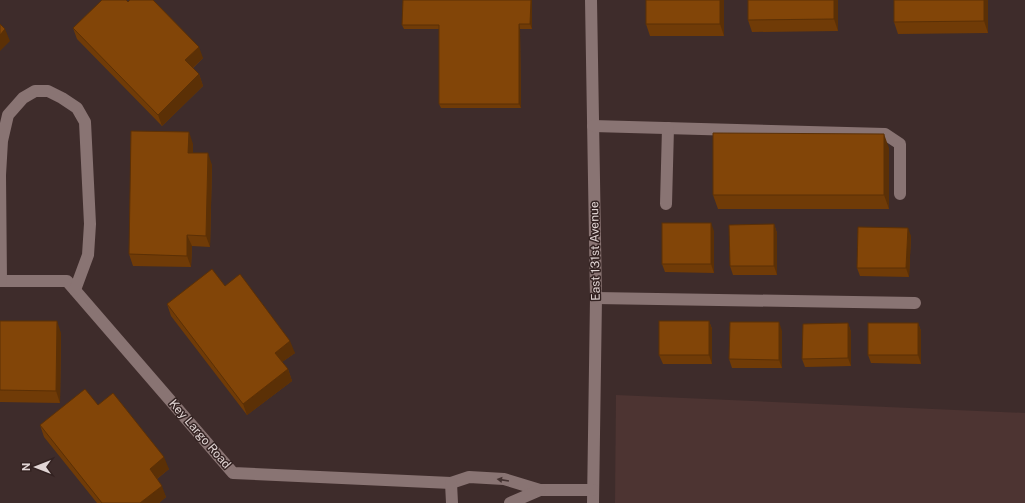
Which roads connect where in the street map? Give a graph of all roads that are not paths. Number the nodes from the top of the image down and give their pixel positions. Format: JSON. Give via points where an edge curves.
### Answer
{"nodes":[{"id":1,"x":591,"y":0,"type":"edge"},
{"id":2,"x":593,"y":126,"type":"junction"},
{"id":3,"x":668,"y":128,"type":"junction"},
{"id":4,"x":900,"y":194,"type":"dead end"},
{"id":5,"x":666,"y":204,"type":"dead end"},
{"id":6,"x":1,"y":281,"type":"edge"},
{"id":7,"x":75,"y":290,"type":"junction"},
{"id":8,"x":596,"y":298,"type":"junction"},
{"id":9,"x":915,"y":303,"type":"dead end"},
{"id":10,"x":451,"y":483,"type":"junction"},
{"id":11,"x":540,"y":490,"type":"junction"},
{"id":12,"x":594,"y":490,"type":"junction"},
{"id":13,"x":452,"y":503,"type":"edge"},
{"id":14,"x":510,"y":503,"type":"edge"},
{"id":15,"x":593,"y":503,"type":"edge"}],
"edges":[{"from":1,"to":2,"type":"street","name":"East 131st Avenue"},
{"from":2,"to":3,"type":"street"},
{"from":2,"to":8,"type":"street","name":"East 131st Avenue"},
{"from":3,"to":4,"type":"street","via":[[885,134],[900,144]]},
{"from":3,"to":5,"type":"street"},
{"from":6,"to":7,"type":"street","name":"Key Largo Road","via":[[67,281]]},
{"from":6,"to":7,"type":"street","via":[[0,175],[2,141],[8,115],[23,98],[35,91],[48,91],[77,108],[85,122],[90,224],[88,255]]},
{"from":7,"to":10,"type":"street","name":"Key Largo Road","via":[[233,473]]},
{"from":8,"to":9,"type":"street"},
{"from":8,"to":12,"type":"street","name":"East 131st Avenue"},
{"from":11,"to":10,"type":"street","name":"Key Largo Road","one_way":true,"via":[[504,479],[469,477]]},
{"from":10,"to":13,"type":"street"},
{"from":11,"to":12,"type":"street","name":"Key Largo Road"},
{"from":11,"to":14,"type":"street","name":"Key Largo Road"},
{"from":12,"to":15,"type":"street","name":"East 131st Avenue"}]}
